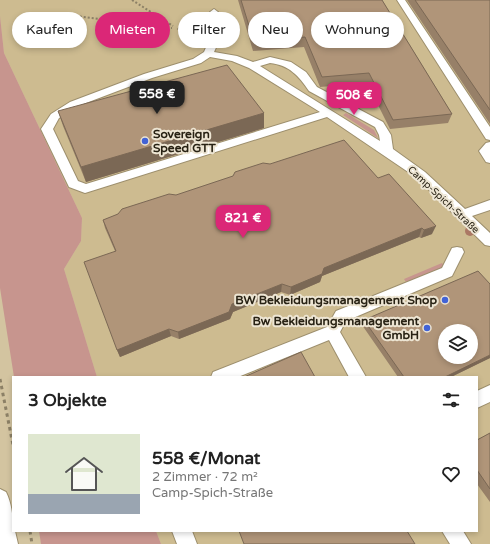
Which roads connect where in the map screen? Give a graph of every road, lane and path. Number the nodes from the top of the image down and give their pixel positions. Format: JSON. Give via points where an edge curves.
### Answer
{"nodes":[{"id":1,"x":132,"y":0,"type":"edge"},
{"id":2,"x":141,"y":0,"type":"edge"},
{"id":3,"x":401,"y":0,"type":"edge"},
{"id":4,"x":136,"y":2,"type":"junction"},
{"id":5,"x":87,"y":18,"type":"edge"},
{"id":6,"x":211,"y":48,"type":"edge"},
{"id":7,"x":208,"y":54,"type":"junction"},
{"id":8,"x":253,"y":66,"type":"junction"},
{"id":9,"x":330,"y":97,"type":"junction"},
{"id":10,"x":318,"y":105,"type":"junction"},
{"id":11,"x":328,"y":113,"type":"junction"},
{"id":12,"x":490,"y":136,"type":"edge"},
{"id":13,"x":490,"y":146,"type":"edge"},
{"id":14,"x":387,"y":150,"type":"junction"},
{"id":15,"x":490,"y":159,"type":"edge"},
{"id":16,"x":490,"y":205,"type":"edge"},
{"id":17,"x":462,"y":215,"type":"junction"},
{"id":18,"x":490,"y":241,"type":"edge"},
{"id":19,"x":457,"y":252,"type":"dead end"},
{"id":20,"x":332,"y":332,"type":"junction"},
{"id":21,"x":222,"y":376,"type":"edge"},
{"id":22,"x":357,"y":376,"type":"edge"},
{"id":23,"x":0,"y":379,"type":"edge"},
{"id":24,"x":490,"y":393,"type":"edge"},
{"id":25,"x":478,"y":399,"type":"edge"},
{"id":26,"x":12,"y":440,"type":"edge"},
{"id":27,"x":0,"y":498,"type":"edge"},
{"id":28,"x":30,"y":532,"type":"edge"},
{"id":29,"x":182,"y":532,"type":"edge"},
{"id":30,"x":453,"y":532,"type":"edge"},
{"id":31,"x":8,"y":544,"type":"edge"},
{"id":32,"x":32,"y":544,"type":"edge"},
{"id":33,"x":188,"y":544,"type":"edge"},
{"id":34,"x":461,"y":544,"type":"edge"}],
"edges":[{"from":1,"to":4,"type":"path"},
{"from":2,"to":4,"type":"path"},
{"from":3,"to":12,"type":"street"},
{"from":4,"to":5,"type":"path","via":[[178,28]]},
{"from":6,"to":7,"type":"street"},
{"from":7,"to":8,"type":"street","name":"Camp-Spich-Straße","via":[[234,58]]},
{"from":7,"to":11,"type":"street","via":[[74,104],[55,116],[48,129],[73,184],[85,189]]},
{"from":8,"to":9,"type":"street","via":[[277,61],[291,64],[310,82],[313,89]]},
{"from":8,"to":10,"type":"street","name":"Camp-Spich-Straße"},
{"from":9,"to":10,"type":"street"},
{"from":9,"to":14,"type":"street","via":[[379,125],[385,135]]},
{"from":10,"to":11,"type":"street","name":"Camp-Spich-Straße"},
{"from":11,"to":14,"type":"street","name":"Camp-Spich-Straße"},
{"from":13,"to":15,"type":"street","via":[[485,151]]},
{"from":14,"to":17,"type":"street","name":"Camp-Spich-Straße","via":[[421,176]]},
{"from":16,"to":17,"type":"street"},
{"from":17,"to":18,"type":"street","name":"Camp-Spich-Straße"},
{"from":19,"to":20,"type":"street","via":[[447,272],[341,316]]},
{"from":20,"to":21,"type":"street"},
{"from":20,"to":22,"type":"street"},
{"from":23,"to":26,"type":"path"},
{"from":24,"to":25,"type":"street"},
{"from":27,"to":31,"type":"street"},
{"from":28,"to":32,"type":"path"},
{"from":29,"to":33,"type":"street"},
{"from":30,"to":34,"type":"street"}]}
